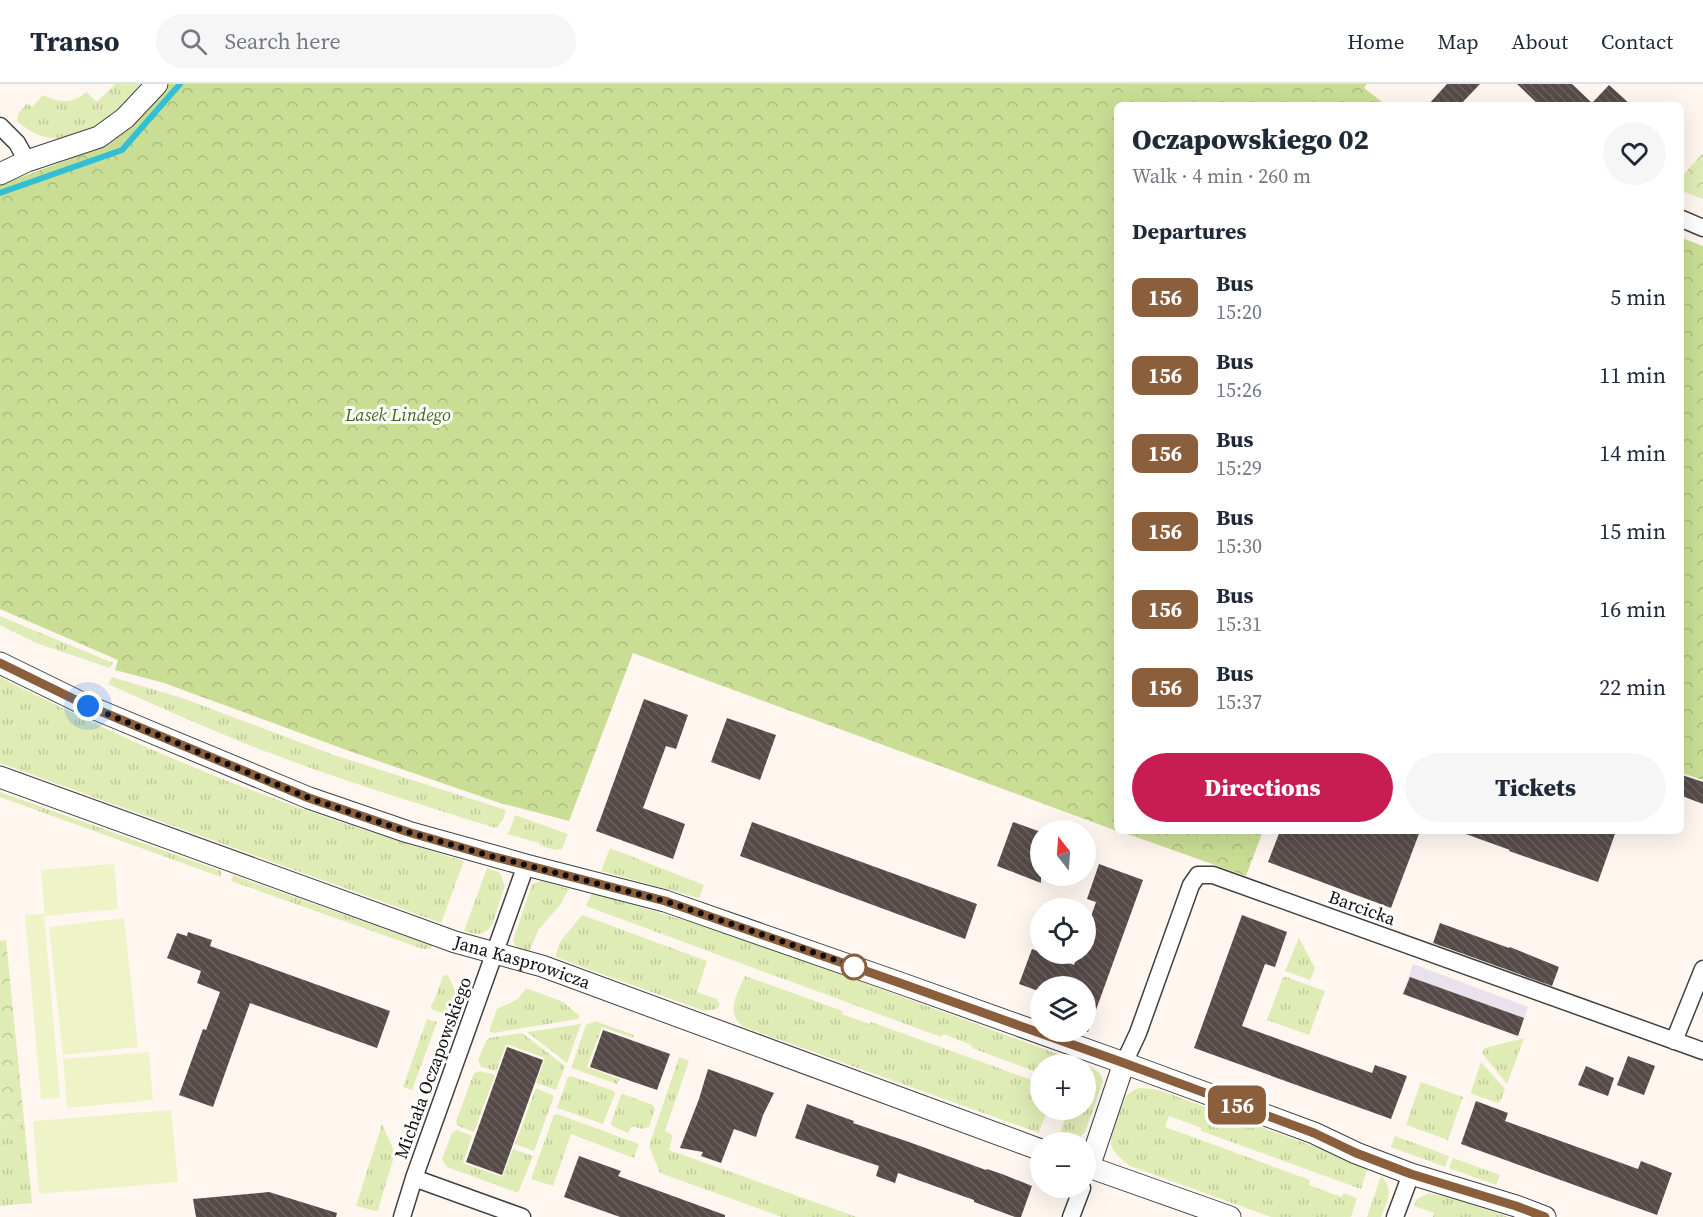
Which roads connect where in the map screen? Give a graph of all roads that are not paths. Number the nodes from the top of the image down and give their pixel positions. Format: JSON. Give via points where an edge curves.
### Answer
{"nodes":[{"id":1,"x":157,"y":84,"type":"edge"},
{"id":2,"x":0,"y":126,"type":"edge"},
{"id":3,"x":27,"y":161,"type":"junction"},
{"id":4,"x":0,"y":174,"type":"edge"},
{"id":5,"x":1684,"y":220,"type":"edge"},
{"id":6,"x":1703,"y":228,"type":"edge"},
{"id":7,"x":0,"y":663,"type":"edge"},
{"id":8,"x":0,"y":777,"type":"edge"},
{"id":9,"x":526,"y":865,"type":"junction"},
{"id":10,"x":495,"y":953,"type":"junction"},
{"id":11,"x":1703,"y":969,"type":"edge"},
{"id":12,"x":1674,"y":1041,"type":"junction"},
{"id":13,"x":1703,"y":1052,"type":"edge"},
{"id":14,"x":1124,"y":1063,"type":"junction"},
{"id":15,"x":1096,"y":1144,"type":"edge"},
{"id":16,"x":1030,"y":1146,"type":"edge"},
{"id":17,"x":1096,"y":1173,"type":"edge"},
{"id":18,"x":1411,"y":1174,"type":"junction"},
{"id":19,"x":414,"y":1178,"type":"junction"},
{"id":20,"x":1078,"y":1198,"type":"edge"},
{"id":21,"x":402,"y":1217,"type":"edge"},
{"id":22,"x":522,"y":1217,"type":"edge"},
{"id":23,"x":1071,"y":1217,"type":"edge"},
{"id":24,"x":1230,"y":1217,"type":"edge"},
{"id":25,"x":1395,"y":1217,"type":"edge"},
{"id":26,"x":1545,"y":1217,"type":"edge"}],
"edges":[{"from":1,"to":3,"type":"street","via":[[105,133]]},
{"from":2,"to":3,"type":"street"},
{"from":3,"to":4,"type":"street"},
{"from":5,"to":6,"type":"street"},
{"from":7,"to":9,"type":"street","via":[[88,706],[309,798],[408,832]]},
{"from":8,"to":10,"type":"street","name":"Jana Kasprowicza","via":[[455,942]]},
{"from":9,"to":10,"type":"street","name":"Michała Oczapowskiego"},
{"from":9,"to":14,"type":"street","via":[[665,901]]},
{"from":10,"to":16,"type":"street","name":"Jana Kasprowicza","via":[[542,966]]},
{"from":10,"to":19,"type":"street","name":"Michała Oczapowskiego"},
{"from":11,"to":12,"type":"street"},
{"from":12,"to":13,"type":"street","name":"Barcicka"},
{"from":12,"to":14,"type":"street","name":"Barcicka","via":[[1214,875],[1198,874]]},
{"from":14,"to":15,"type":"street"},
{"from":14,"to":18,"type":"street","via":[[1314,1133]]},
{"from":17,"to":24,"type":"street"},
{"from":18,"to":25,"type":"street"},
{"from":18,"to":26,"type":"street"},
{"from":19,"to":21,"type":"street","name":"Michała Oczapowskiego"},
{"from":19,"to":22,"type":"street"},
{"from":20,"to":23,"type":"street"}]}
